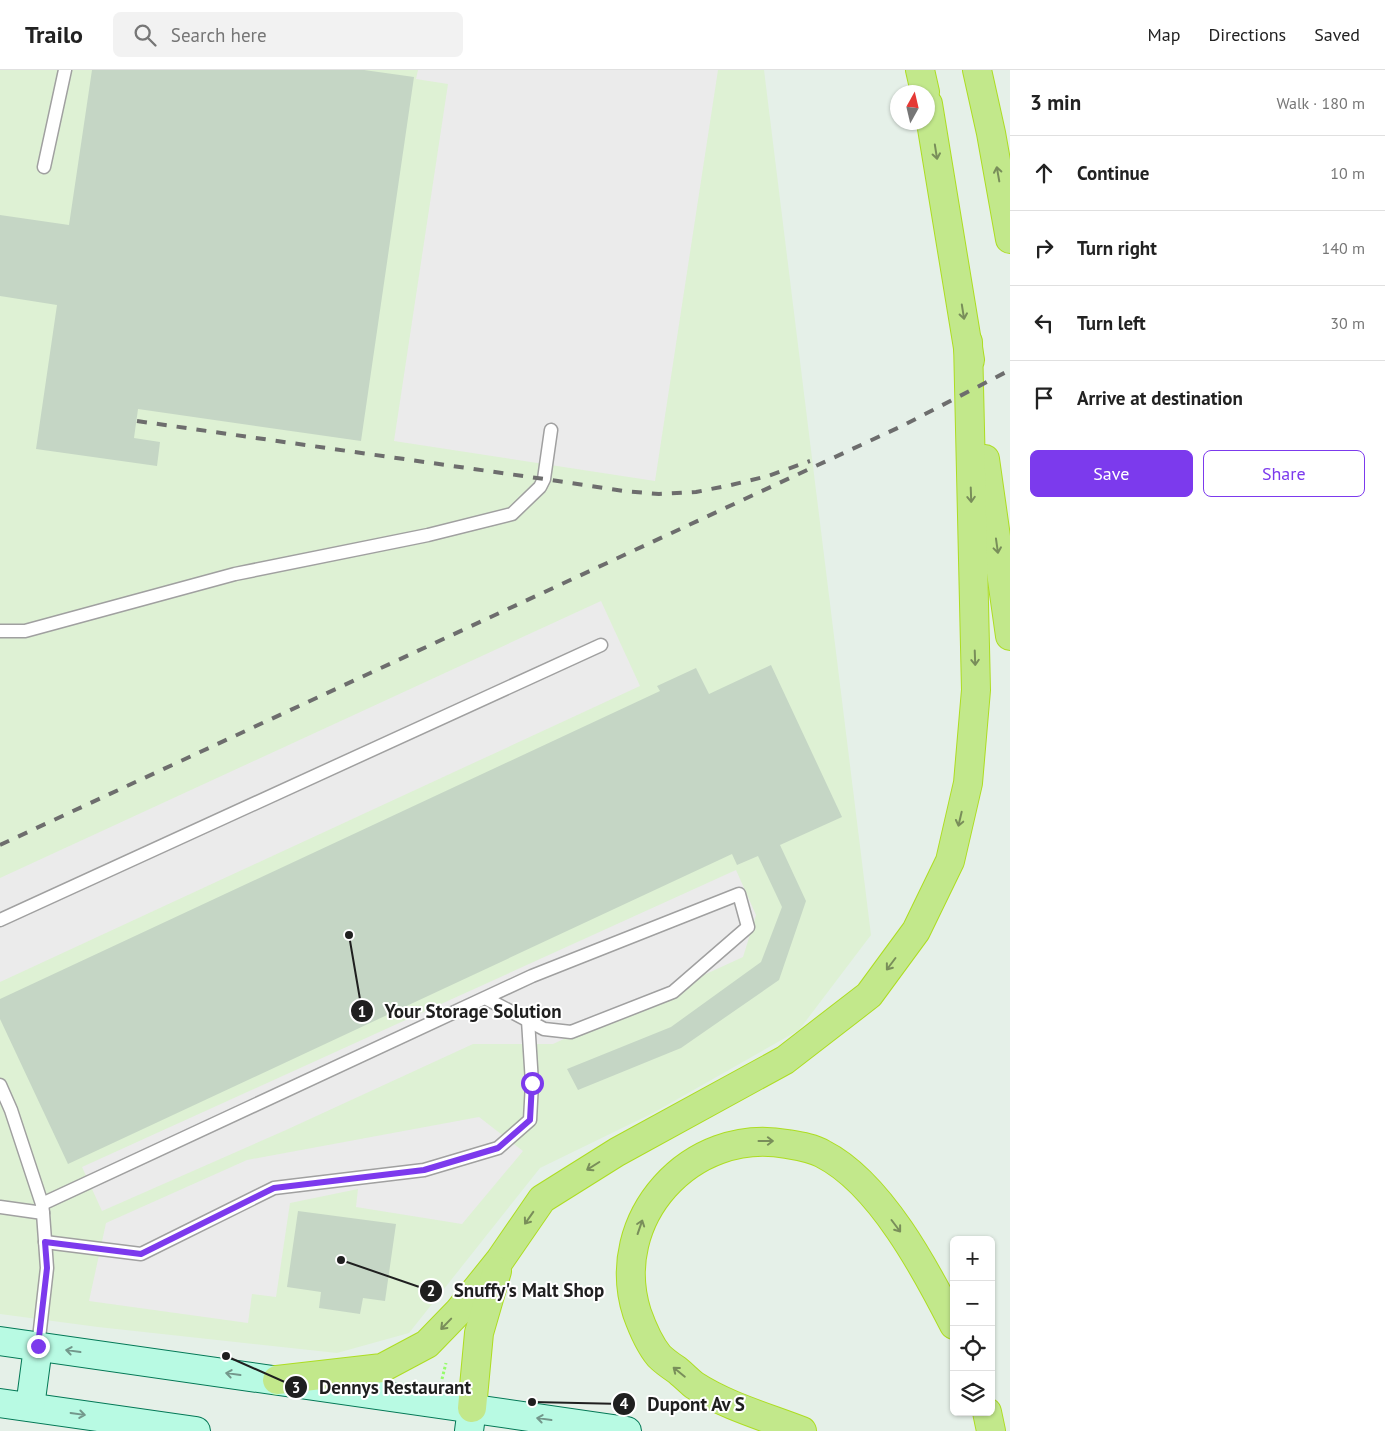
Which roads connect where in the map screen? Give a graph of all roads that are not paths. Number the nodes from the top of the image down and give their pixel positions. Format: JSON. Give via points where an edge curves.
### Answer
{"nodes":[{"id":1,"x":65,"y":70,"type":"edge"},
{"id":2,"x":920,"y":70,"type":"edge"},
{"id":3,"x":977,"y":70,"type":"edge"},
{"id":4,"x":923,"y":85,"type":"edge"},
{"id":5,"x":932,"y":130,"type":"edge"},
{"id":6,"x":44,"y":168,"type":"dead end"},
{"id":7,"x":1010,"y":239,"type":"edge"},
{"id":8,"x":968,"y":342,"type":"junction"},
{"id":9,"x":550,"y":430,"type":"dead end"},
{"id":10,"x":0,"y":631,"type":"edge"},
{"id":11,"x":1010,"y":636,"type":"edge"},
{"id":12,"x":601,"y":645,"type":"dead end"},
{"id":13,"x":0,"y":920,"type":"edge"},
{"id":14,"x":484,"y":998,"type":"junction"},
{"id":15,"x":528,"y":1020,"type":"junction"},
{"id":16,"x":0,"y":1085,"type":"edge"},
{"id":17,"x":0,"y":1207,"type":"edge"},
{"id":18,"x":43,"y":1208,"type":"junction"},
{"id":19,"x":45,"y":1242,"type":"junction"},
{"id":20,"x":500,"y":1260,"type":"junction"},
{"id":21,"x":950,"y":1317,"type":"edge"},
{"id":22,"x":0,"y":1341,"type":"edge"},
{"id":23,"x":38,"y":1346,"type":"junction"},
{"id":24,"x":277,"y":1380,"type":"junction"},
{"id":25,"x":0,"y":1403,"type":"edge"},
{"id":26,"x":30,"y":1407,"type":"junction"},
{"id":27,"x":988,"y":1416,"type":"edge"},
{"id":28,"x":471,"y":1420,"type":"edge"},
{"id":29,"x":196,"y":1431,"type":"edge"},
{"id":30,"x":627,"y":1431,"type":"edge"},
{"id":31,"x":802,"y":1431,"type":"edge"},
{"id":32,"x":991,"y":1431,"type":"edge"}],
"edges":[{"from":1,"to":6,"type":"lane"},
{"from":2,"to":4,"type":"highway"},
{"from":7,"to":3,"type":"highway","one_way":true},
{"from":5,"to":8,"type":"highway","one_way":true},
{"from":8,"to":11,"type":"highway","one_way":true},
{"from":8,"to":20,"type":"highway","one_way":true,"via":[[976,690],[970,764],[950,861],[916,931],[868,995],[785,1060],[617,1152],[542,1199]]},
{"from":9,"to":10,"type":"lane","via":[[540,488],[512,514],[428,535],[235,574],[25,631]]},
{"from":12,"to":13,"type":"lane"},
{"from":14,"to":15,"type":"lane"},
{"from":14,"to":15,"type":"lane","via":[[739,894],[748,927],[673,992],[571,1032],[544,1029]]},
{"from":14,"to":18,"type":"lane"},
{"from":15,"to":19,"type":"lane","via":[[532,1083],[530,1120],[498,1148],[424,1170],[274,1188],[141,1254]]},
{"from":16,"to":18,"type":"lane"},
{"from":17,"to":18,"type":"lane"},
{"from":18,"to":19,"type":"lane"},
{"from":19,"to":23,"type":"lane","via":[[47,1268]]},
{"from":20,"to":24,"type":"highway","one_way":true,"via":[[459,1311],[427,1344],[382,1368]]},
{"from":20,"to":28,"type":"highway","via":[[479,1333]]},
{"from":31,"to":21,"type":"highway","one_way":true,"via":[[727,1402],[694,1385],[659,1356],[643,1329],[633,1298],[634,1245],[642,1220],[657,1195],[676,1174],[722,1147],[746,1142],[771,1141],[822,1153],[845,1168],[879,1202],[929,1276]]},
{"from":22,"to":23,"type":"main road"},
{"from":24,"to":23,"type":"main road","one_way":true},
{"from":23,"to":26,"type":"main road"},
{"from":24,"to":28,"type":"main road"},
{"from":25,"to":26,"type":"main road"},
{"from":26,"to":29,"type":"main road","one_way":true},
{"from":27,"to":32,"type":"highway"},
{"from":30,"to":28,"type":"main road","one_way":true}]}
